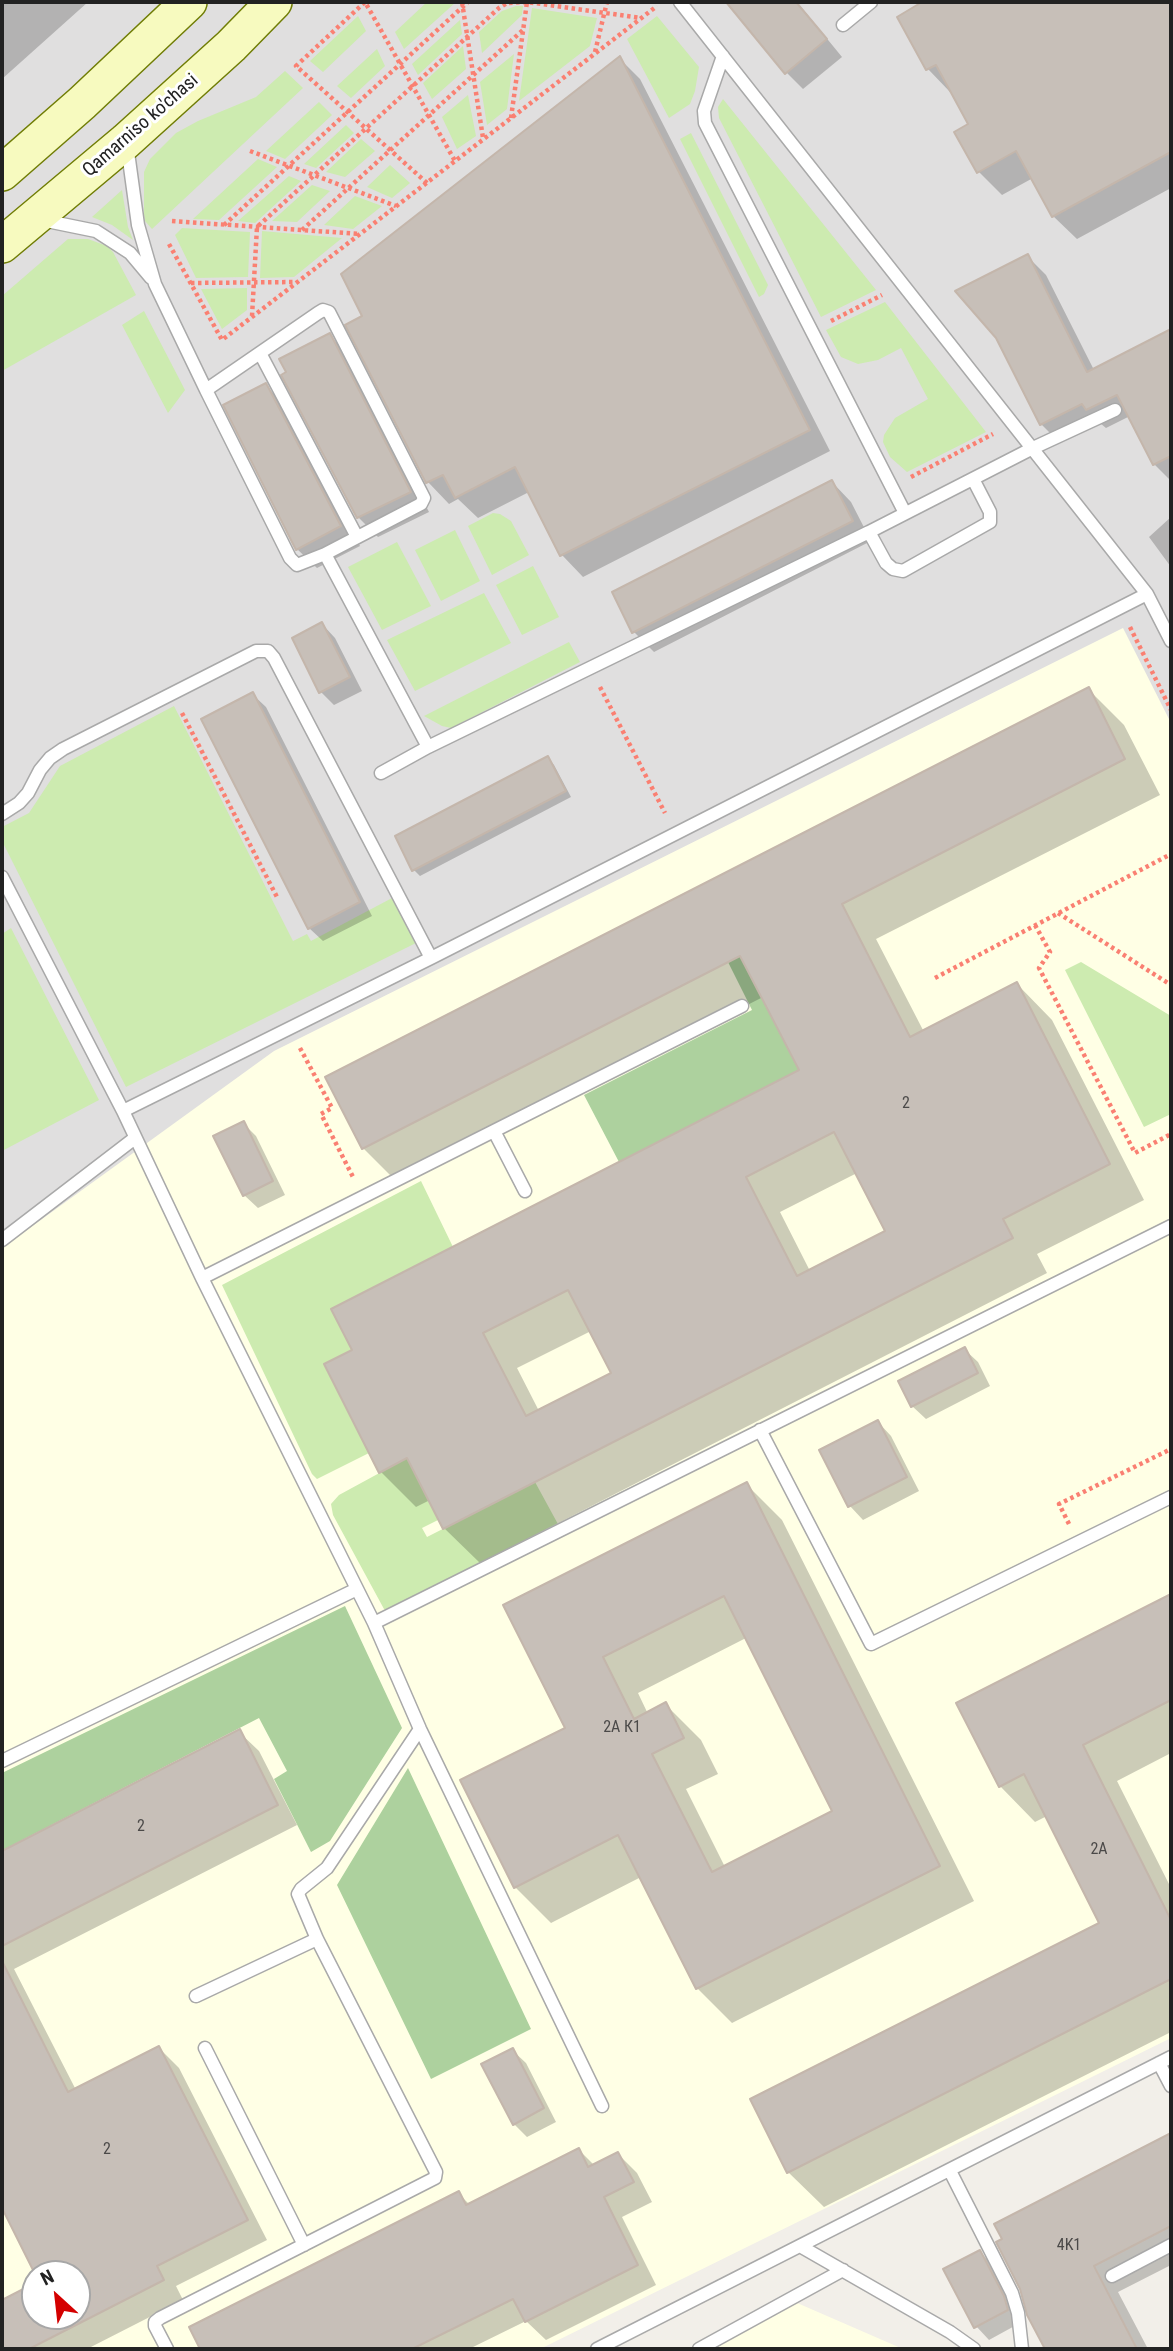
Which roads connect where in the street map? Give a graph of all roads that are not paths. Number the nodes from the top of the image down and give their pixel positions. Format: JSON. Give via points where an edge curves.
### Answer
{"nodes":[{"id":1,"x":189,"y":2,"type":"edge"},
{"id":2,"x":275,"y":2,"type":"edge"},
{"id":3,"x":680,"y":2,"type":"edge"},
{"id":4,"x":871,"y":2,"type":"edge"},
{"id":5,"x":842,"y":25,"type":"dead end"},
{"id":6,"x":723,"y":56,"type":"junction"},
{"id":7,"x":126,"y":141,"type":"junction"},
{"id":8,"x":2,"y":173,"type":"edge"},
{"id":9,"x":33,"y":219,"type":"junction"},
{"id":10,"x":2,"y":245,"type":"edge"},
{"id":11,"x":155,"y":284,"type":"junction"},
{"id":12,"x":260,"y":353,"type":"junction"},
{"id":13,"x":206,"y":390,"type":"junction"},
{"id":14,"x":1115,"y":410,"type":"dead end"},
{"id":15,"x":1033,"y":448,"type":"junction"},
{"id":16,"x":973,"y":479,"type":"junction"},
{"id":17,"x":905,"y":513,"type":"junction"},
{"id":18,"x":869,"y":532,"type":"junction"},
{"id":19,"x":357,"y":537,"type":"junction"},
{"id":20,"x":325,"y":554,"type":"junction"},
{"id":21,"x":1147,"y":594,"type":"junction"},
{"id":22,"x":1171,"y":641,"type":"edge"},
{"id":23,"x":428,"y":747,"type":"junction"},
{"id":24,"x":381,"y":773,"type":"dead end"},
{"id":25,"x":2,"y":814,"type":"edge"},
{"id":26,"x":2,"y":877,"type":"edge"},
{"id":27,"x":431,"y":958,"type":"junction"},
{"id":28,"x":742,"y":1006,"type":"dead end"},
{"id":29,"x":123,"y":1111,"type":"junction"},
{"id":30,"x":494,"y":1131,"type":"junction"},
{"id":31,"x":135,"y":1138,"type":"junction"},
{"id":32,"x":525,"y":1191,"type":"dead end"},
{"id":33,"x":1171,"y":1226,"type":"edge"},
{"id":34,"x":2,"y":1240,"type":"edge"},
{"id":35,"x":202,"y":1278,"type":"junction"},
{"id":36,"x":760,"y":1430,"type":"junction"},
{"id":37,"x":1171,"y":1497,"type":"edge"},
{"id":38,"x":357,"y":1589,"type":"junction"},
{"id":39,"x":374,"y":1623,"type":"junction"},
{"id":40,"x":421,"y":1729,"type":"junction"},
{"id":41,"x":2,"y":1761,"type":"edge"},
{"id":42,"x":317,"y":1939,"type":"junction"},
{"id":43,"x":196,"y":1996,"type":"dead end"},
{"id":44,"x":205,"y":2048,"type":"dead end"},
{"id":45,"x":1165,"y":2060,"type":"edge"},
{"id":46,"x":1171,"y":2086,"type":"edge"},
{"id":47,"x":602,"y":2106,"type":"dead end"},
{"id":48,"x":950,"y":2171,"type":"junction"},
{"id":49,"x":304,"y":2245,"type":"junction"},
{"id":50,"x":1171,"y":2245,"type":"edge"},
{"id":51,"x":800,"y":2246,"type":"junction"},
{"id":52,"x":843,"y":2270,"type":"junction"},
{"id":53,"x":1112,"y":2276,"type":"dead end"},
{"id":54,"x":167,"y":2349,"type":"edge"},
{"id":55,"x":597,"y":2349,"type":"edge"},
{"id":56,"x":699,"y":2349,"type":"edge"},
{"id":57,"x":974,"y":2349,"type":"edge"},
{"id":58,"x":1022,"y":2349,"type":"edge"}],
"edges":[{"from":1,"to":8,"type":"main road"},
{"from":2,"to":7,"type":"main road","name":"Qamarniso ko'chasi"},
{"from":3,"to":6,"type":"lane"},
{"from":4,"to":5,"type":"lane"},
{"from":6,"to":15,"type":"lane"},
{"from":6,"to":17,"type":"lane","via":[[704,111],[705,123]]},
{"from":7,"to":9,"type":"main road","name":"Qamarniso ko'chasi"},
{"from":7,"to":11,"type":"lane","via":[[138,225]]},
{"from":9,"to":10,"type":"main road","name":"Qamarniso ko'chasi"},
{"from":9,"to":11,"type":"lane","via":[[96,232],[130,253]]},
{"from":11,"to":13,"type":"lane"},
{"from":12,"to":13,"type":"lane"},
{"from":12,"to":19,"type":"lane"},
{"from":12,"to":19,"type":"lane","via":[[323,310],[332,316],[425,498]]},
{"from":13,"to":20,"type":"lane","via":[[290,558],[297,565]]},
{"from":14,"to":15,"type":"lane"},
{"from":15,"to":16,"type":"lane"},
{"from":15,"to":21,"type":"lane"},
{"from":16,"to":17,"type":"lane"},
{"from":16,"to":18,"type":"lane","via":[[990,512],[990,522],[903,571],[886,563]]},
{"from":17,"to":18,"type":"lane"},
{"from":18,"to":23,"type":"lane"},
{"from":19,"to":20,"type":"lane"},
{"from":20,"to":23,"type":"lane"},
{"from":21,"to":22,"type":"lane"},
{"from":21,"to":27,"type":"lane"},
{"from":23,"to":24,"type":"lane"},
{"from":25,"to":27,"type":"lane","via":[[19,803],[40,770],[63,749],[256,651],[268,651]]},
{"from":26,"to":29,"type":"lane"},
{"from":27,"to":29,"type":"lane"},
{"from":28,"to":30,"type":"lane"},
{"from":29,"to":31,"type":"lane"},
{"from":30,"to":32,"type":"lane"},
{"from":30,"to":35,"type":"lane"},
{"from":31,"to":34,"type":"lane"},
{"from":31,"to":35,"type":"lane"},
{"from":33,"to":36,"type":"lane"},
{"from":35,"to":38,"type":"lane"},
{"from":36,"to":37,"type":"lane","via":[[871,1644]]},
{"from":36,"to":39,"type":"lane"},
{"from":38,"to":39,"type":"lane"},
{"from":38,"to":41,"type":"lane"},
{"from":39,"to":40,"type":"lane"},
{"from":40,"to":42,"type":"lane","via":[[327,1868],[298,1894]]},
{"from":40,"to":47,"type":"lane"},
{"from":42,"to":43,"type":"lane"},
{"from":42,"to":49,"type":"lane","via":[[436,2172],[429,2182]]},
{"from":44,"to":49,"type":"lane"},
{"from":45,"to":46,"type":"lane"},
{"from":45,"to":48,"type":"lane"},
{"from":48,"to":51,"type":"lane"},
{"from":48,"to":58,"type":"lane","via":[[1012,2294]]},
{"from":49,"to":54,"type":"lane","via":[[160,2318],[155,2326]]},
{"from":50,"to":53,"type":"lane"},
{"from":51,"to":52,"type":"lane"},
{"from":51,"to":55,"type":"lane"},
{"from":52,"to":56,"type":"lane"},
{"from":52,"to":57,"type":"lane"}]}
